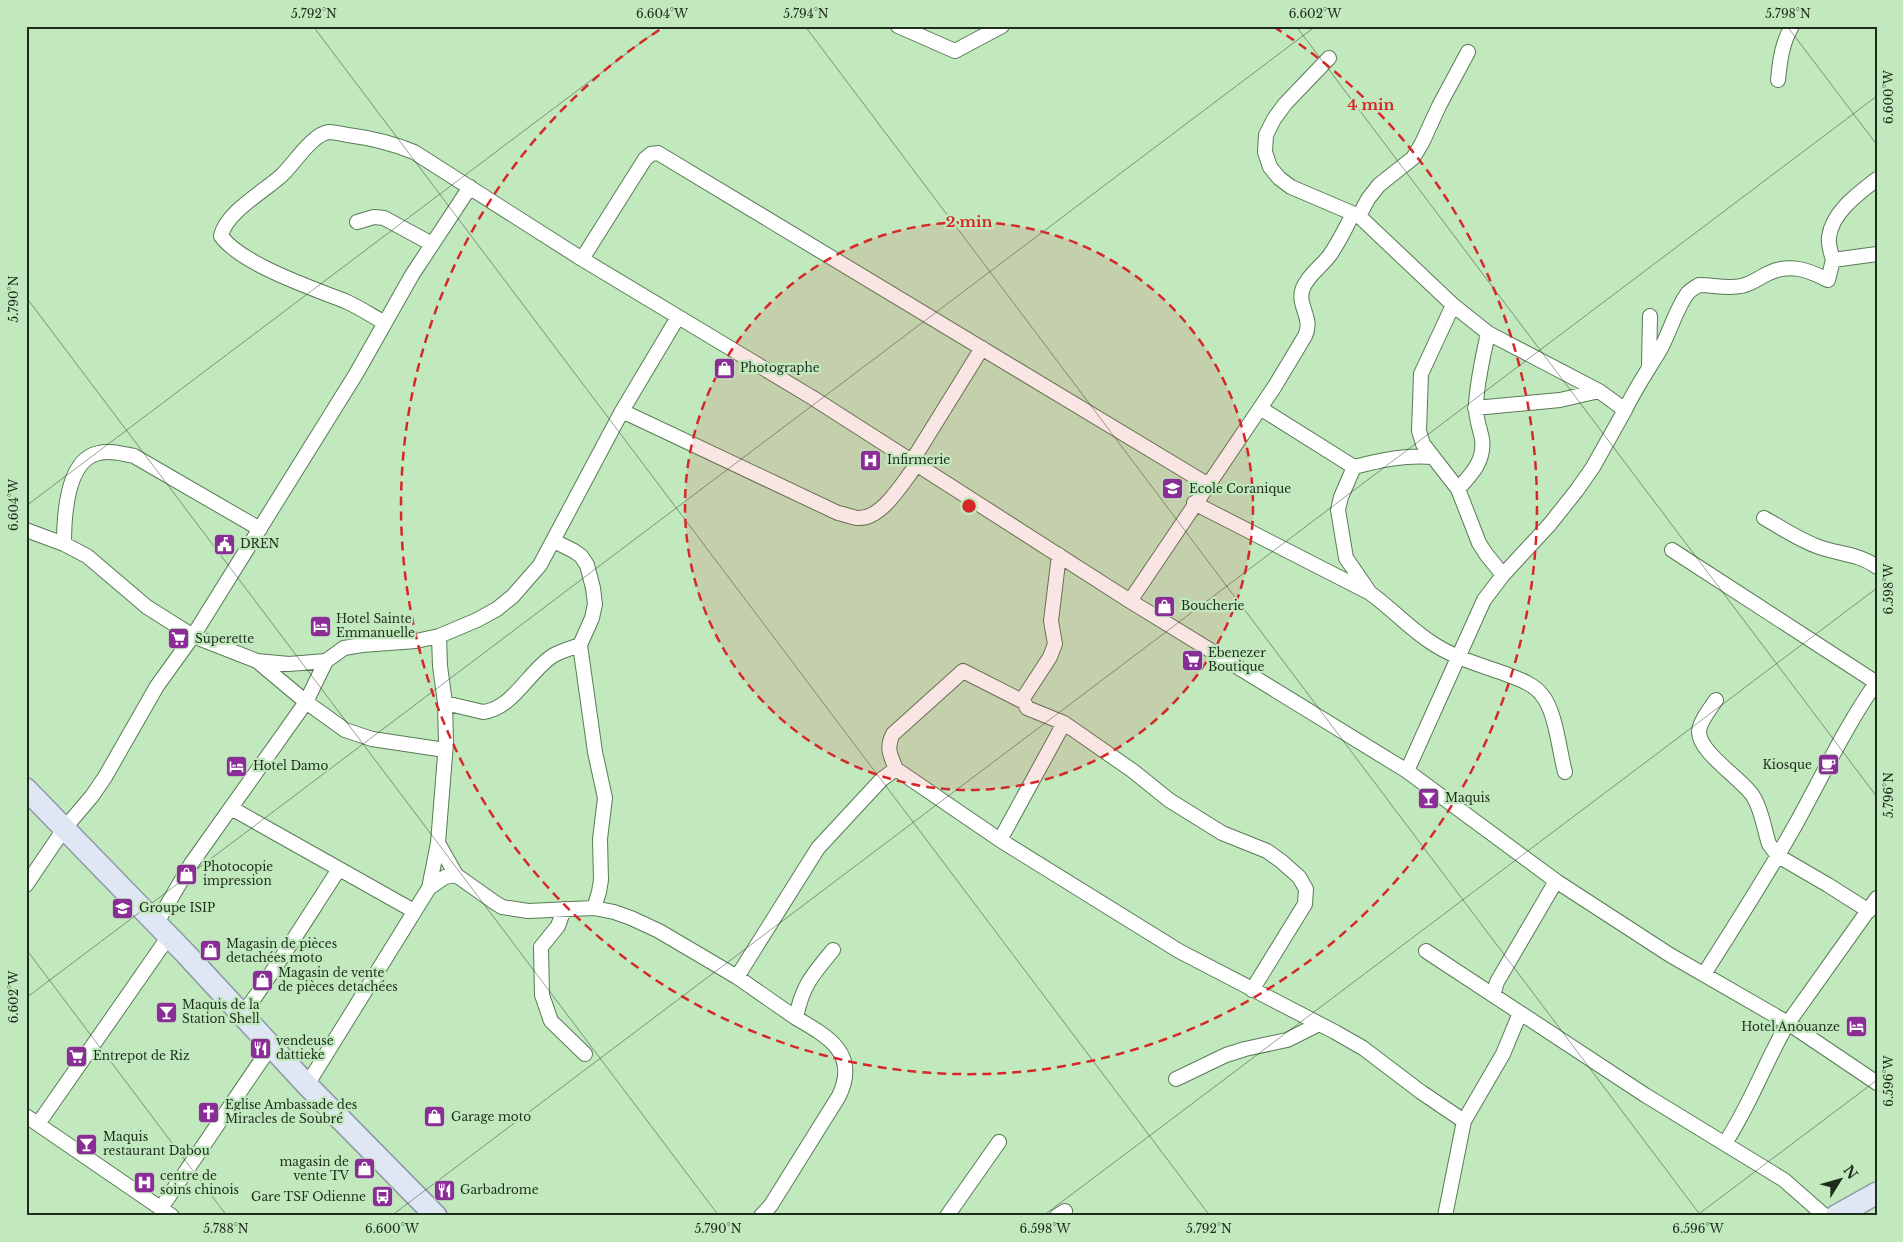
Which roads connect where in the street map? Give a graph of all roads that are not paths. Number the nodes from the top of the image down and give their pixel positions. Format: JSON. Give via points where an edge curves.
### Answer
{"nodes":[{"id":1,"x":898,"y":26,"type":"edge"},
{"id":2,"x":1002,"y":26,"type":"edge"},
{"id":3,"x":1792,"y":26,"type":"edge"},
{"id":4,"x":1468,"y":52,"type":"dead end"},
{"id":5,"x":1329,"y":58,"type":"dead end"},
{"id":6,"x":1778,"y":80,"type":"dead end"},
{"id":7,"x":1877,"y":179,"type":"edge"},
{"id":8,"x":470,"y":187,"type":"junction"},
{"id":9,"x":1356,"y":215,"type":"junction"},
{"id":10,"x":356,"y":222,"type":"dead end"},
{"id":11,"x":432,"y":244,"type":"junction"},
{"id":12,"x":1877,"y":254,"type":"edge"},
{"id":13,"x":582,"y":259,"type":"junction"},
{"id":14,"x":1833,"y":260,"type":"junction"},
{"id":15,"x":1453,"y":305,"type":"junction"},
{"id":16,"x":678,"y":316,"type":"junction"},
{"id":17,"x":1650,"y":316,"type":"dead end"},
{"id":18,"x":385,"y":323,"type":"junction"},
{"id":19,"x":1488,"y":333,"type":"junction"},
{"id":20,"x":982,"y":348,"type":"junction"},
{"id":21,"x":1649,"y":366,"type":"junction"},
{"id":22,"x":1599,"y":391,"type":"junction"},
{"id":23,"x":1260,"y":408,"type":"junction"},
{"id":24,"x":1476,"y":408,"type":"junction"},
{"id":25,"x":1625,"y":410,"type":"junction"},
{"id":26,"x":622,"y":411,"type":"junction"},
{"id":27,"x":1432,"y":457,"type":"junction"},
{"id":28,"x":914,"y":463,"type":"junction"},
{"id":29,"x":1354,"y":467,"type":"junction"},
{"id":30,"x":1207,"y":484,"type":"junction"},
{"id":31,"x":1458,"y":490,"type":"junction"},
{"id":32,"x":1194,"y":503,"type":"junction"},
{"id":33,"x":1764,"y":518,"type":"dead end"},
{"id":34,"x":260,"y":529,"type":"junction"},
{"id":35,"x":26,"y":530,"type":"edge"},
{"id":36,"x":554,"y":541,"type":"junction"},
{"id":37,"x":64,"y":544,"type":"junction"},
{"id":38,"x":1672,"y":550,"type":"dead end"},
{"id":39,"x":1059,"y":555,"type":"junction"},
{"id":40,"x":1877,"y":567,"type":"edge"},
{"id":41,"x":1504,"y":575,"type":"junction"},
{"id":42,"x":1370,"y":593,"type":"junction"},
{"id":43,"x":1130,"y":601,"type":"junction"},
{"id":44,"x":193,"y":636,"type":"junction"},
{"id":45,"x":439,"y":636,"type":"junction"},
{"id":46,"x":580,"y":645,"type":"junction"},
{"id":47,"x":1457,"y":658,"type":"junction"},
{"id":48,"x":257,"y":661,"type":"junction"},
{"id":49,"x":326,"y":661,"type":"junction"},
{"id":50,"x":1876,"y":683,"type":"edge"},
{"id":51,"x":1716,"y":700,"type":"dead end"},
{"id":52,"x":306,"y":702,"type":"junction"},
{"id":53,"x":1024,"y":702,"type":"junction"},
{"id":54,"x":445,"y":704,"type":"junction"},
{"id":55,"x":1064,"y":723,"type":"junction"},
{"id":56,"x":445,"y":750,"type":"junction"},
{"id":57,"x":896,"y":769,"type":"junction"},
{"id":58,"x":1407,"y":771,"type":"junction"},
{"id":59,"x":1564,"y":772,"type":"dead end"},
{"id":60,"x":26,"y":789,"type":"edge"},
{"id":61,"x":231,"y":808,"type":"junction"},
{"id":62,"x":64,"y":829,"type":"junction"},
{"id":63,"x":1000,"y":840,"type":"junction"},
{"id":64,"x":438,"y":843,"type":"junction"},
{"id":65,"x":1778,"y":856,"type":"junction"},
{"id":66,"x":339,"y":869,"type":"junction"},
{"id":67,"x":456,"y":875,"type":"junction"},
{"id":68,"x":1556,"y":881,"type":"junction"},
{"id":69,"x":26,"y":886,"type":"edge"},
{"id":70,"x":429,"y":888,"type":"junction"},
{"id":71,"x":1877,"y":898,"type":"edge"},
{"id":72,"x":594,"y":908,"type":"junction"},
{"id":73,"x":564,"y":909,"type":"junction"},
{"id":74,"x":414,"y":911,"type":"junction"},
{"id":75,"x":1869,"y":911,"type":"junction"},
{"id":76,"x":163,"y":930,"type":"junction"},
{"id":77,"x":833,"y":950,"type":"dead end"},
{"id":78,"x":1426,"y":951,"type":"dead end"},
{"id":79,"x":1704,"y":974,"type":"junction"},
{"id":80,"x":736,"y":977,"type":"junction"},
{"id":81,"x":1252,"y":990,"type":"junction"},
{"id":82,"x":1493,"y":995,"type":"junction"},
{"id":83,"x":1520,"y":1013,"type":"junction"},
{"id":84,"x":243,"y":1014,"type":"junction"},
{"id":85,"x":796,"y":1018,"type":"junction"},
{"id":86,"x":1788,"y":1023,"type":"junction"},
{"id":87,"x":1319,"y":1024,"type":"junction"},
{"id":88,"x":271,"y":1046,"type":"junction"},
{"id":89,"x":585,"y":1054,"type":"dead end"},
{"id":90,"x":1176,"y":1079,"type":"dead end"},
{"id":91,"x":1877,"y":1082,"type":"edge"},
{"id":92,"x":307,"y":1085,"type":"junction"},
{"id":93,"x":26,"y":1116,"type":"edge"},
{"id":94,"x":1464,"y":1121,"type":"junction"},
{"id":95,"x":38,"y":1124,"type":"junction"},
{"id":96,"x":999,"y":1142,"type":"dead end"},
{"id":97,"x":1725,"y":1143,"type":"junction"},
{"id":98,"x":1877,"y":1193,"type":"edge"},
{"id":99,"x":166,"y":1212,"type":"edge"},
{"id":100,"x":426,"y":1212,"type":"edge"},
{"id":101,"x":761,"y":1216,"type":"edge"},
{"id":102,"x":947,"y":1216,"type":"edge"},
{"id":103,"x":1445,"y":1216,"type":"edge"},
{"id":104,"x":1825,"y":1216,"type":"edge"},
{"id":105,"x":1836,"y":1216,"type":"edge"}],
"edges":[{"from":1,"to":2,"type":"street","via":[[956,51]]},
{"from":3,"to":6,"type":"street","via":[[1781,51]]},
{"from":4,"to":9,"type":"street","via":[[1418,151],[1379,185]]},
{"from":5,"to":9,"type":"street","via":[[1274,119],[1266,136],[1265,152],[1270,166],[1291,188]]},
{"from":7,"to":14,"type":"street","via":[[1845,207],[1832,225],[1829,247]]},
{"from":8,"to":11,"type":"street"},
{"from":8,"to":13,"type":"street"},
{"from":8,"to":18,"type":"street","via":[[414,152],[391,143],[328,132],[311,142],[291,166],[246,203],[222,228],[221,236],[227,244],[258,263]]},
{"from":9,"to":15,"type":"street"},
{"from":9,"to":23,"type":"street","via":[[1331,253],[1303,286],[1301,296],[1308,329]]},
{"from":10,"to":11,"type":"street","via":[[374,216],[384,218]]},
{"from":11,"to":18,"type":"street"},
{"from":12,"to":14,"type":"street"},
{"from":13,"to":16,"type":"street"},
{"from":13,"to":20,"type":"street","via":[[645,159],[658,153]]},
{"from":14,"to":21,"type":"street","via":[[1828,280],[1796,267],[1787,267],[1738,287],[1699,285],[1688,292],[1661,349]]},
{"from":15,"to":19,"type":"street"},
{"from":15,"to":27,"type":"street","via":[[1420,381],[1419,431]]},
{"from":16,"to":26,"type":"street"},
{"from":16,"to":28,"type":"street"},
{"from":17,"to":21,"type":"street"},
{"from":18,"to":34,"type":"street"},
{"from":19,"to":22,"type":"street"},
{"from":19,"to":24,"type":"street"},
{"from":20,"to":28,"type":"street"},
{"from":20,"to":30,"type":"street"},
{"from":21,"to":25,"type":"street"},
{"from":22,"to":24,"type":"street","via":[[1560,400]]},
{"from":22,"to":25,"type":"street"},
{"from":23,"to":29,"type":"street"},
{"from":23,"to":30,"type":"street"},
{"from":24,"to":31,"type":"street","via":[[1482,440],[1480,462]]},
{"from":25,"to":41,"type":"street","via":[[1577,490]]},
{"from":26,"to":28,"type":"street","via":[[838,513],[858,518],[872,516],[884,507]]},
{"from":26,"to":36,"type":"street"},
{"from":27,"to":29,"type":"street","via":[[1402,456]]},
{"from":27,"to":31,"type":"street"},
{"from":28,"to":39,"type":"street"},
{"from":29,"to":42,"type":"street","via":[[1338,510],[1346,558]]},
{"from":30,"to":32,"type":"street"},
{"from":31,"to":41,"type":"street","via":[[1479,543]]},
{"from":32,"to":42,"type":"street"},
{"from":32,"to":43,"type":"street"},
{"from":33,"to":40,"type":"street","via":[[1808,543]]},
{"from":34,"to":37,"type":"street","via":[[134,456],[98,453],[84,461],[72,484],[64,516]]},
{"from":34,"to":44,"type":"street"},
{"from":35,"to":37,"type":"street"},
{"from":36,"to":45,"type":"street","via":[[540,565],[513,596],[477,620]]},
{"from":36,"to":46,"type":"street","via":[[581,556],[587,564],[593,588],[592,618]]},
{"from":37,"to":44,"type":"street","via":[[87,556],[147,607]]},
{"from":38,"to":50,"type":"street"},
{"from":39,"to":43,"type":"street"},
{"from":39,"to":53,"type":"street","via":[[1051,621],[1055,644]]},
{"from":41,"to":47,"type":"street","via":[[1484,600]]},
{"from":42,"to":47,"type":"street","via":[[1411,628]]},
{"from":43,"to":58,"type":"street"},
{"from":44,"to":48,"type":"street"},
{"from":44,"to":62,"type":"street","via":[[157,686],[100,783]]},
{"from":45,"to":49,"type":"street","via":[[344,648]]},
{"from":45,"to":54,"type":"street"},
{"from":46,"to":54,"type":"street","via":[[554,655],[522,687],[489,711]]},
{"from":46,"to":72,"type":"street","via":[[605,798],[600,839],[601,880]]},
{"from":47,"to":58,"type":"street"},
{"from":47,"to":59,"type":"street","via":[[1508,675],[1539,690],[1548,704]]},
{"from":48,"to":49,"type":"street","via":[[289,664]]},
{"from":48,"to":52,"type":"street"},
{"from":49,"to":52,"type":"street"},
{"from":50,"to":65,"type":"street","via":[[1856,710]]},
{"from":51,"to":65,"type":"street","via":[[1702,722],[1701,742],[1753,796],[1769,844]]},
{"from":52,"to":56,"type":"street","via":[[345,730],[372,739]]},
{"from":52,"to":61,"type":"street"},
{"from":53,"to":55,"type":"street","via":[[1027,708]]},
{"from":53,"to":57,"type":"street","via":[[967,672],[959,672],[893,734],[888,744]]},
{"from":54,"to":56,"type":"street"},
{"from":55,"to":63,"type":"street"},
{"from":55,"to":81,"type":"street","via":[[1169,800],[1222,834],[1267,851],[1299,877],[1306,889],[1305,904]]},
{"from":56,"to":64,"type":"street"},
{"from":57,"to":63,"type":"street"},
{"from":57,"to":80,"type":"street","via":[[882,779],[818,848]]},
{"from":58,"to":68,"type":"street"},
{"from":60,"to":62,"type":"main road"},
{"from":61,"to":66,"type":"street"},
{"from":61,"to":76,"type":"street","via":[[191,864]]},
{"from":62,"to":69,"type":"street"},
{"from":62,"to":76,"type":"main road"},
{"from":63,"to":81,"type":"street","via":[[1178,951]]},
{"from":64,"to":67,"type":"street"},
{"from":64,"to":70,"type":"street"},
{"from":65,"to":75,"type":"street"},
{"from":65,"to":79,"type":"street"},
{"from":66,"to":74,"type":"street"},
{"from":66,"to":84,"type":"street"},
{"from":67,"to":70,"type":"street","via":[[445,877]]},
{"from":67,"to":73,"type":"street","via":[[494,902],[511,909]]},
{"from":68,"to":79,"type":"street"},
{"from":68,"to":82,"type":"street","via":[[1497,982]]},
{"from":70,"to":74,"type":"street"},
{"from":71,"to":75,"type":"street"},
{"from":72,"to":73,"type":"street"},
{"from":72,"to":80,"type":"street","via":[[631,918],[660,931]]},
{"from":73,"to":89,"type":"street","via":[[558,926],[541,947],[542,995],[551,1021]]},
{"from":74,"to":92,"type":"street"},
{"from":75,"to":86,"type":"street"},
{"from":76,"to":84,"type":"main road"},
{"from":76,"to":95,"type":"street"},
{"from":77,"to":85,"type":"street","via":[[805,988]]},
{"from":78,"to":82,"type":"street"},
{"from":79,"to":86,"type":"street"},
{"from":80,"to":85,"type":"street"},
{"from":81,"to":87,"type":"street"},
{"from":82,"to":83,"type":"street"},
{"from":83,"to":94,"type":"street","via":[[1503,1054]]},
{"from":83,"to":97,"type":"street"},
{"from":84,"to":88,"type":"main road"},
{"from":85,"to":101,"type":"street","via":[[830,1040],[841,1054],[847,1076],[839,1096]]},
{"from":86,"to":91,"type":"street"},
{"from":86,"to":97,"type":"street"},
{"from":87,"to":90,"type":"street","via":[[1287,1040],[1226,1055]]},
{"from":87,"to":94,"type":"street","via":[[1363,1048]]},
{"from":88,"to":92,"type":"main road"},
{"from":88,"to":99,"type":"street"},
{"from":92,"to":100,"type":"main road"},
{"from":93,"to":95,"type":"street"},
{"from":94,"to":103,"type":"street"},
{"from":95,"to":99,"type":"street"},
{"from":96,"to":102,"type":"street"},
{"from":97,"to":104,"type":"street","via":[[1784,1180]]},
{"from":98,"to":105,"type":"main road"}]}
